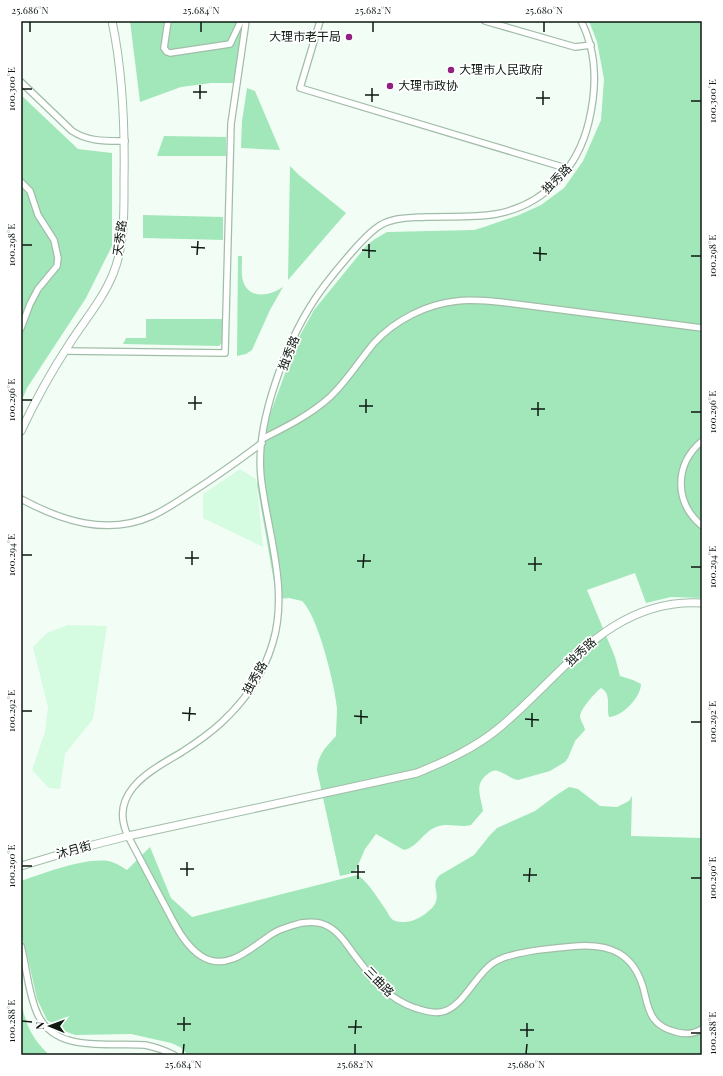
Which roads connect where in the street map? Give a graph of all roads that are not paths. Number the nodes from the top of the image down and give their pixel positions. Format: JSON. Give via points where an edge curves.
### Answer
{"nodes":[{"id":1,"x":112,"y":21,"type":"edge"},
{"id":2,"x":168,"y":21,"type":"edge"},
{"id":3,"x":241,"y":21,"type":"edge"},
{"id":4,"x":246,"y":21,"type":"edge"},
{"id":5,"x":320,"y":21,"type":"edge"},
{"id":6,"x":485,"y":21,"type":"edge"},
{"id":7,"x":581,"y":21,"type":"edge"},
{"id":8,"x":591,"y":45,"type":"junction"},
{"id":9,"x":21,"y":82,"type":"edge"},
{"id":10,"x":125,"y":141,"type":"junction"},
{"id":11,"x":569,"y":169,"type":"junction"},
{"id":12,"x":21,"y":182,"type":"edge"},
{"id":13,"x":21,"y":328,"type":"edge"},
{"id":14,"x":702,"y":328,"type":"edge"},
{"id":15,"x":65,"y":352,"type":"junction"},
{"id":16,"x":21,"y":431,"type":"edge"},
{"id":17,"x":262,"y":441,"type":"junction"},
{"id":18,"x":702,"y":441,"type":"edge"},
{"id":19,"x":21,"y":499,"type":"edge"},
{"id":20,"x":702,"y":526,"type":"edge"},
{"id":21,"x":702,"y":603,"type":"edge"},
{"id":22,"x":128,"y":836,"type":"junction"},
{"id":23,"x":21,"y":866,"type":"edge"},
{"id":24,"x":21,"y":946,"type":"edge"},
{"id":25,"x":702,"y":1029,"type":"edge"},
{"id":26,"x":174,"y":1055,"type":"edge"}],
"edges":[{"from":1,"to":10,"type":"main road","name":"天秀路","via":[[121,82]]},
{"from":2,"to":3,"type":"street","via":[[164,48],[170,53],[230,44]]},
{"from":4,"to":15,"type":"street","via":[[231,124],[225,353]]},
{"from":5,"to":11,"type":"street","via":[[300,88]]},
{"from":6,"to":8,"type":"street","via":[[575,47]]},
{"from":7,"to":8,"type":"street","name":"独秀路"},
{"from":8,"to":11,"type":"street","name":"独秀路","via":[[595,75],[592,106],[581,147]]},
{"from":9,"to":10,"type":"street","via":[[78,135],[93,140]]},
{"from":10,"to":15,"type":"main road","name":"天秀路","via":[[120,251],[113,274]]},
{"from":11,"to":17,"type":"street","name":"独秀路","via":[[542,194],[508,211],[483,215],[397,219],[385,222],[375,229],[332,276],[306,315],[280,374]]},
{"from":12,"to":13,"type":"street","via":[[30,191],[38,215],[54,240],[58,258],[57,266],[35,294]]},
{"from":14,"to":17,"type":"street","via":[[500,302],[450,302],[415,313],[395,324],[374,343],[329,398]]},
{"from":15,"to":16,"type":"main road","name":"天秀路","via":[[38,394]]},
{"from":17,"to":19,"type":"street","via":[[213,479],[146,519],[111,525],[81,523],[48,513]]},
{"from":17,"to":22,"type":"street","name":"独秀路","via":[[261,478],[278,595],[277,625],[270,652],[252,688],[226,718],[198,742],[147,774],[133,787],[123,811],[123,825]]},
{"from":18,"to":20,"type":"street","via":[[686,463],[680,484],[686,507]]},
{"from":21,"to":22,"type":"main road","name":"独秀路","via":[[656,607],[638,613],[608,629],[499,728],[476,745],[445,762],[417,773],[382,782]]},
{"from":22,"to":23,"type":"main road","name":"沐月街"},
{"from":22,"to":25,"type":"street","name":"三曲路","via":[[181,935],[197,953],[209,960],[229,960],[245,953],[283,928],[319,923],[337,933],[372,977],[391,996],[402,1003],[436,1013],[452,1008],[484,970],[503,958],[568,947],[601,947],[620,953],[633,966],[641,980],[650,1012],[658,1023],[682,1034]]},
{"from":24,"to":26,"type":"street","via":[[34,1004],[47,1028],[60,1037],[74,1042],[145,1046]]}]}
